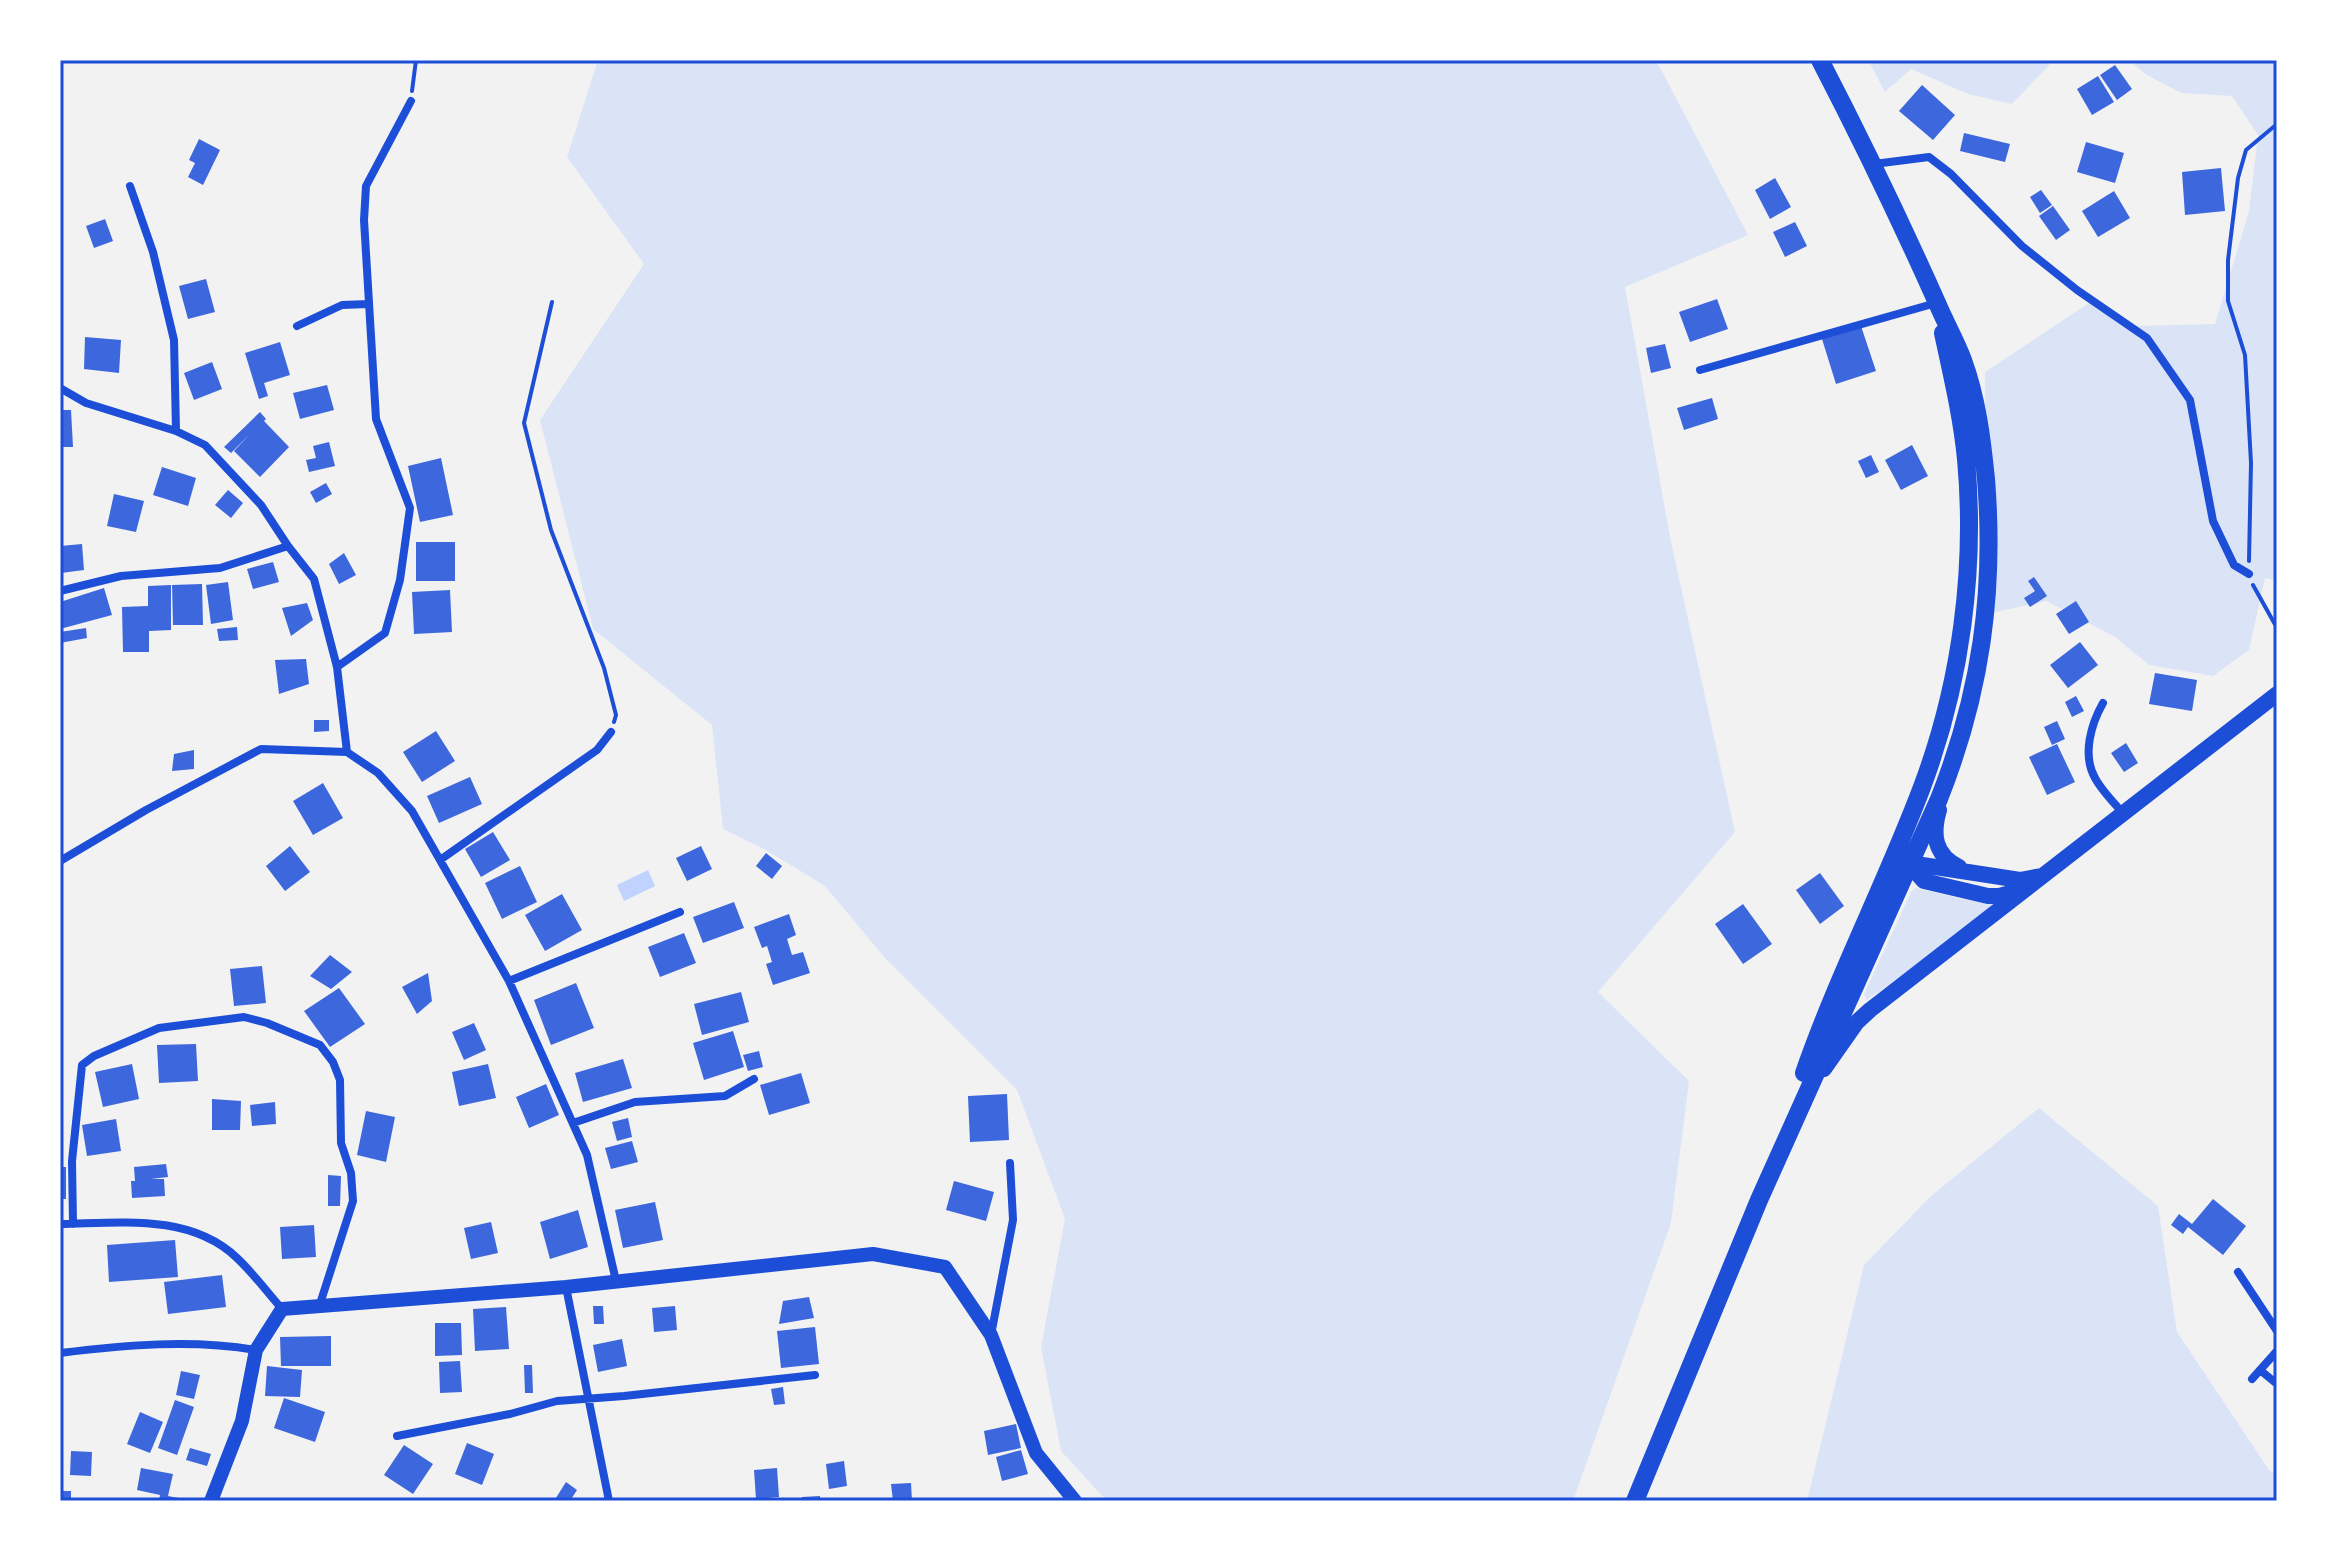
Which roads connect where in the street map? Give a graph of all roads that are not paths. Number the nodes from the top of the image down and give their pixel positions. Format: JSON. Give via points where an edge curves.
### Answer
{"nodes":[{"id":1,"x":1820,"y":60,"type":"edge"},
{"id":2,"x":411,"y":101,"type":"road end"},
{"id":3,"x":1874,"y":164,"type":"junction"},
{"id":4,"x":130,"y":186,"type":"dead end"},
{"id":5,"x":1937,"y":303,"type":"junction"},
{"id":6,"x":369,"y":304,"type":"junction"},
{"id":7,"x":297,"y":326,"type":"dead end"},
{"id":8,"x":1700,"y":370,"type":"dead end"},
{"id":9,"x":60,"y":388,"type":"edge"},
{"id":10,"x":176,"y":431,"type":"junction"},
{"id":11,"x":288,"y":546,"type":"junction"},
{"id":12,"x":2249,"y":574,"type":"road end"},
{"id":13,"x":60,"y":591,"type":"edge"},
{"id":14,"x":337,"y":667,"type":"junction"},
{"id":15,"x":2277,"y":694,"type":"edge"},
{"id":16,"x":2103,"y":703,"type":"dead end"},
{"id":17,"x":611,"y":732,"type":"road end"},
{"id":18,"x":347,"y":752,"type":"junction"},
{"id":19,"x":1954,"y":762,"type":"junction"},
{"id":20,"x":2124,"y":815,"type":"junction"},
{"id":21,"x":1908,"y":820,"type":"junction"},
{"id":22,"x":440,"y":860,"type":"junction"},
{"id":23,"x":60,"y":861,"type":"edge"},
{"id":24,"x":1911,"y":862,"type":"junction"},
{"id":25,"x":2050,"y":872,"type":"junction"},
{"id":26,"x":1972,"y":873,"type":"junction"},
{"id":27,"x":1886,"y":874,"type":"junction"},
{"id":28,"x":680,"y":912,"type":"dead end"},
{"id":29,"x":509,"y":981,"type":"junction"},
{"id":30,"x":754,"y":1079,"type":"dead end"},
{"id":31,"x":1802,"y":1103,"type":"junction"},
{"id":32,"x":573,"y":1123,"type":"junction"},
{"id":33,"x":1010,"y":1163,"type":"dead end"},
{"id":34,"x":1759,"y":1200,"type":"junction"},
{"id":35,"x":60,"y":1224,"type":"edge"},
{"id":36,"x":73,"y":1224,"type":"junction"},
{"id":37,"x":2238,"y":1272,"type":"dead end"},
{"id":38,"x":616,"y":1281,"type":"junction"},
{"id":39,"x":566,"y":1287,"type":"junction"},
{"id":40,"x":319,"y":1307,"type":"junction"},
{"id":41,"x":282,"y":1309,"type":"junction"},
{"id":42,"x":2277,"y":1331,"type":"edge"},
{"id":43,"x":991,"y":1335,"type":"junction"},
{"id":44,"x":256,"y":1350,"type":"junction"},
{"id":45,"x":2277,"y":1351,"type":"edge"},
{"id":46,"x":60,"y":1353,"type":"edge"},
{"id":47,"x":2260,"y":1370,"type":"junction"},
{"id":48,"x":815,"y":1375,"type":"dead end"},
{"id":49,"x":2252,"y":1379,"type":"dead end"},
{"id":50,"x":2277,"y":1384,"type":"edge"},
{"id":51,"x":589,"y":1399,"type":"junction"},
{"id":52,"x":397,"y":1436,"type":"dead end"},
{"id":53,"x":1638,"y":1495,"type":"edge"},
{"id":54,"x":211,"y":1501,"type":"edge"},
{"id":55,"x":609,"y":1501,"type":"edge"},
{"id":56,"x":1075,"y":1501,"type":"edge"}],
"edges":[{"from":1,"to":3,"type":"main road"},
{"from":2,"to":6,"type":"street","via":[[366,186]]},
{"from":3,"to":5,"type":"main road"},
{"from":3,"to":12,"type":"street","via":[[1929,157],[2022,246],[2147,338],[2190,400],[2213,521],[2234,565]]},
{"from":4,"to":10,"type":"street","via":[[174,340]]},
{"from":5,"to":8,"type":"street"},
{"from":5,"to":19,"type":"main road","via":[[1976,405],[1989,512],[1986,623]]},
{"from":5,"to":21,"type":"main road","via":[[1966,457],[1969,561],[1950,690]]},
{"from":6,"to":7,"type":"street","via":[[342,305]]},
{"from":6,"to":14,"type":"street","via":[[376,419],[410,508],[400,580],[385,633]]},
{"from":9,"to":10,"type":"street","via":[[86,403]]},
{"from":10,"to":11,"type":"street","via":[[205,445],[261,505]]},
{"from":11,"to":13,"type":"street","via":[[220,568],[121,576]]},
{"from":11,"to":14,"type":"street","via":[[314,579]]},
{"from":14,"to":18,"type":"street"},
{"from":15,"to":20,"type":"main road"},
{"from":16,"to":20,"type":"street","via":[[2089,745],[2093,776]]},
{"from":17,"to":22,"type":"street","via":[[597,750]]},
{"from":18,"to":22,"type":"street","via":[[378,773],[412,811]]},
{"from":18,"to":23,"type":"street","via":[[261,749]]},
{"from":19,"to":24,"type":"main road"},
{"from":19,"to":26,"type":"main road","via":[[1935,822],[1936,844],[1950,863]]},
{"from":20,"to":25,"type":"main road"},
{"from":21,"to":24,"type":"main road"},
{"from":21,"to":27,"type":"main road"},
{"from":22,"to":29,"type":"street"},
{"from":24,"to":25,"type":"main road","via":[[1924,881],[1988,896],[2011,894]]},
{"from":24,"to":26,"type":"main road"},
{"from":24,"to":27,"type":"main road","via":[[1895,864]]},
{"from":24,"to":31,"type":"main road"},
{"from":25,"to":26,"type":"main road","via":[[2020,880]]},
{"from":25,"to":31,"type":"main road","via":[[1870,1010]]},
{"from":27,"to":34,"type":"main road","via":[[1824,1016]]},
{"from":28,"to":29,"type":"street"},
{"from":29,"to":32,"type":"street"},
{"from":30,"to":32,"type":"street","via":[[725,1096],[635,1102]]},
{"from":31,"to":34,"type":"main road"},
{"from":32,"to":38,"type":"street","via":[[587,1155]]},
{"from":33,"to":43,"type":"street","via":[[1013,1220]]},
{"from":34,"to":53,"type":"main road"},
{"from":35,"to":36,"type":"street"},
{"from":36,"to":40,"type":"street","via":[[72,1161],[82,1065],[159,1028],[244,1017],[267,1023],[320,1045],[340,1080],[341,1143],[353,1201]]},
{"from":36,"to":41,"type":"street","via":[[158,1223],[196,1233],[236,1257]]},
{"from":37,"to":42,"type":"street"},
{"from":38,"to":39,"type":"street"},
{"from":38,"to":43,"type":"street","via":[[873,1254],[945,1267]]},
{"from":39,"to":40,"type":"street"},
{"from":39,"to":51,"type":"street"},
{"from":40,"to":41,"type":"street"},
{"from":41,"to":44,"type":"street"},
{"from":43,"to":56,"type":"street","via":[[1036,1453]]},
{"from":44,"to":46,"type":"street","via":[[217,1343],[143,1344]]},
{"from":44,"to":54,"type":"street","via":[[242,1421]]},
{"from":45,"to":47,"type":"street"},
{"from":47,"to":49,"type":"street"},
{"from":47,"to":50,"type":"street"},
{"from":48,"to":51,"type":"street"},
{"from":51,"to":52,"type":"street","via":[[557,1401]]},
{"from":51,"to":55,"type":"street"}]}
